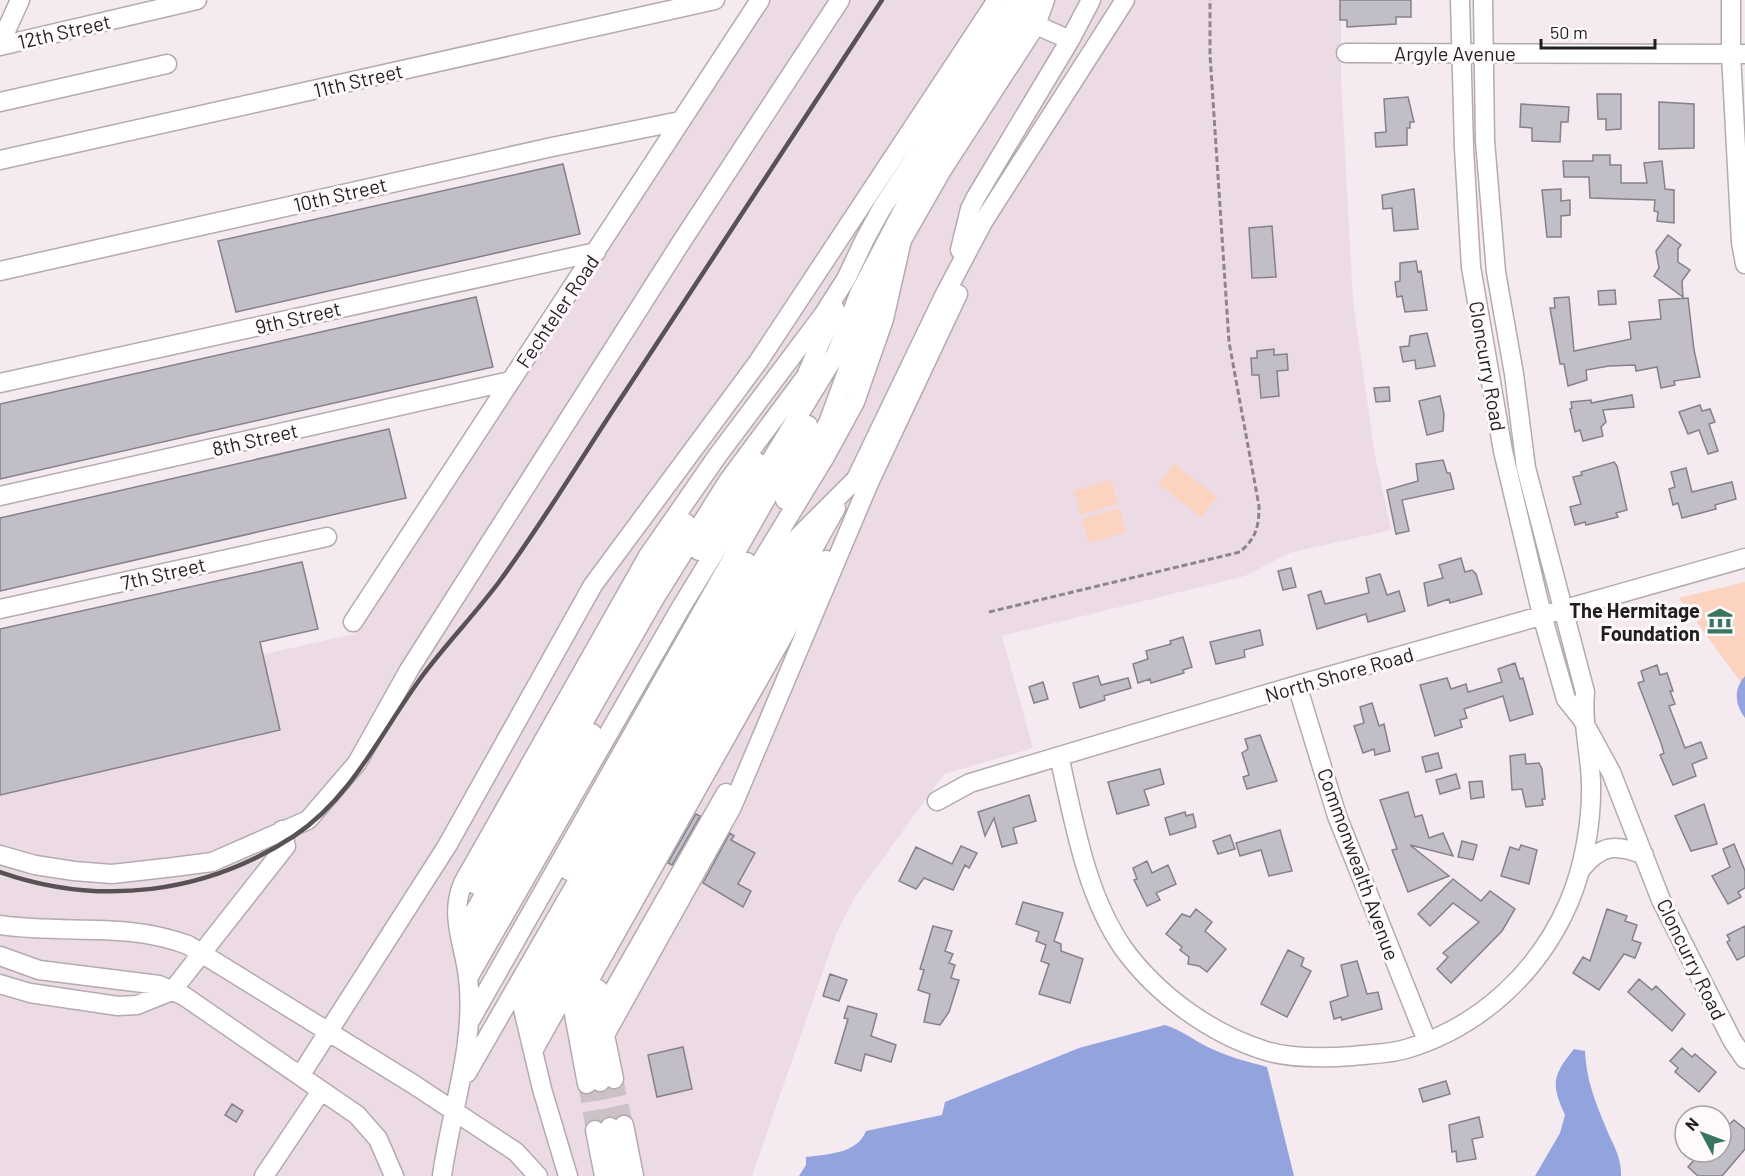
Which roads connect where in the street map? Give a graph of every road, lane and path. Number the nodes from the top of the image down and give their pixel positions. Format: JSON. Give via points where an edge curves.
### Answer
{"nodes":[{"id":1,"x":20,"y":0,"type":"edge"},
{"id":2,"x":197,"y":0,"type":"edge"},
{"id":3,"x":715,"y":0,"type":"edge"},
{"id":4,"x":760,"y":0,"type":"edge"},
{"id":5,"x":840,"y":0,"type":"edge"},
{"id":6,"x":997,"y":0,"type":"edge"},
{"id":7,"x":1017,"y":0,"type":"edge"},
{"id":8,"x":1035,"y":0,"type":"edge"},
{"id":9,"x":1045,"y":0,"type":"edge"},
{"id":10,"x":1091,"y":0,"type":"edge"},
{"id":11,"x":1125,"y":0,"type":"edge"},
{"id":12,"x":1136,"y":0,"type":"edge"},
{"id":13,"x":1210,"y":0,"type":"edge"},
{"id":14,"x":1460,"y":0,"type":"edge"},
{"id":15,"x":1483,"y":0,"type":"edge"},
{"id":16,"x":1731,"y":0,"type":"edge"},
{"id":17,"x":1036,"y":25,"type":"junction"},
{"id":18,"x":1070,"y":40,"type":"junction"},
{"id":19,"x":0,"y":45,"type":"edge"},
{"id":20,"x":1346,"y":53,"type":"dead end"},
{"id":21,"x":1460,"y":53,"type":"junction"},
{"id":22,"x":1483,"y":53,"type":"junction"},
{"id":23,"x":1738,"y":54,"type":"edge"},
{"id":24,"x":167,"y":64,"type":"dead end"},
{"id":25,"x":0,"y":102,"type":"edge"},
{"id":26,"x":681,"y":121,"type":"junction"},
{"id":27,"x":0,"y":160,"type":"edge"},
{"id":28,"x":902,"y":240,"type":"junction"},
{"id":29,"x":596,"y":252,"type":"junction"},
{"id":30,"x":1745,"y":264,"type":"edge"},
{"id":31,"x":0,"y":271,"type":"edge"},
{"id":32,"x":956,"y":273,"type":"junction"},
{"id":33,"x":846,"y":279,"type":"junction"},
{"id":34,"x":837,"y":354,"type":"junction"},
{"id":35,"x":510,"y":381,"type":"junction"},
{"id":36,"x":0,"y":383,"type":"edge"},
{"id":37,"x":869,"y":483,"type":"junction"},
{"id":38,"x":848,"y":488,"type":"junction"},
{"id":39,"x":0,"y":496,"type":"edge"},
{"id":40,"x":327,"y":537,"type":"dead end"},
{"id":41,"x":1745,"y":558,"type":"edge"},
{"id":42,"x":831,"y":574,"type":"junction"},
{"id":43,"x":0,"y":609,"type":"edge"},
{"id":44,"x":1562,"y":610,"type":"junction"},
{"id":45,"x":989,"y":612,"type":"dead end"},
{"id":46,"x":1542,"y":615,"type":"junction"},
{"id":47,"x":353,"y":622,"type":"dead end"},
{"id":48,"x":1297,"y":685,"type":"junction"},
{"id":49,"x":1582,"y":719,"type":"junction"},
{"id":50,"x":1059,"y":756,"type":"junction"},
{"id":51,"x":938,"y":801,"type":"dead end"},
{"id":52,"x":282,"y":831,"type":"junction"},
{"id":53,"x":0,"y":855,"type":"edge"},
{"id":54,"x":1644,"y":855,"type":"junction"},
{"id":55,"x":1578,"y":872,"type":"junction"},
{"id":56,"x":0,"y":925,"type":"edge"},
{"id":57,"x":459,"y":928,"type":"junction"},
{"id":58,"x":203,"y":954,"type":"junction"},
{"id":59,"x":465,"y":955,"type":"junction"},
{"id":60,"x":0,"y":956,"type":"edge"},
{"id":61,"x":468,"y":978,"type":"junction"},
{"id":62,"x":0,"y":984,"type":"edge"},
{"id":63,"x":172,"y":991,"type":"junction"},
{"id":64,"x":471,"y":1020,"type":"junction"},
{"id":65,"x":329,"y":1031,"type":"junction"},
{"id":66,"x":1427,"y":1041,"type":"junction"},
{"id":67,"x":531,"y":1042,"type":"junction"},
{"id":68,"x":466,"y":1053,"type":"junction"},
{"id":69,"x":1745,"y":1059,"type":"edge"},
{"id":70,"x":300,"y":1076,"type":"junction"},
{"id":71,"x":601,"y":1082,"type":"junction"},
{"id":72,"x":460,"y":1085,"type":"junction"},
{"id":73,"x":321,"y":1091,"type":"junction"},
{"id":74,"x":454,"y":1112,"type":"junction"},
{"id":75,"x":610,"y":1127,"type":"junction"},
{"id":76,"x":264,"y":1176,"type":"edge"},
{"id":77,"x":394,"y":1176,"type":"edge"},
{"id":78,"x":442,"y":1176,"type":"edge"},
{"id":79,"x":538,"y":1176,"type":"edge"},
{"id":80,"x":568,"y":1176,"type":"edge"},
{"id":81,"x":604,"y":1176,"type":"edge"},
{"id":82,"x":620,"y":1176,"type":"edge"},
{"id":83,"x":634,"y":1176,"type":"edge"}],
"edges":[{"from":1,"to":19,"type":"street"},
{"from":2,"to":19,"type":"street","name":"12th Street"},
{"from":3,"to":27,"type":"street","name":"11th Street"},
{"from":4,"to":26,"type":"street","name":"Fechteler Road"},
{"from":5,"to":52,"type":"street","via":[[422,650],[357,763],[308,820]]},
{"from":6,"to":65,"type":"street","via":[[758,362],[657,502],[605,566],[447,846]]},
{"from":7,"to":33,"type":"street","via":[[882,208]]},
{"from":8,"to":34,"type":"street","via":[[916,185],[860,294]]},
{"from":9,"to":17,"type":"street"},
{"from":10,"to":18,"type":"street"},
{"from":11,"to":32,"type":"street","via":[[999,195]]},
{"from":12,"to":37,"type":"street","via":[[986,237]]},
{"from":13,"to":45,"type":"path","via":[[1210,55],[1229,342],[1259,506],[1259,526],[1253,540],[1240,552]]},
{"from":14,"to":21,"type":"street","name":"Cloncurry Road"},
{"from":15,"to":22,"type":"street","name":"Cloncurry Road"},
{"from":16,"to":23,"type":"street"},
{"from":17,"to":18,"type":"street"},
{"from":17,"to":28,"type":"street","via":[[942,170]]},
{"from":18,"to":32,"type":"street","via":[[976,197],[966,223]]},
{"from":20,"to":21,"type":"street","name":"Argyle Avenue"},
{"from":21,"to":22,"type":"street","name":"Argyle Avenue"},
{"from":21,"to":46,"type":"street","name":"Cloncurry Road","via":[[1471,267],[1503,451]]},
{"from":22,"to":23,"type":"street","name":"Argyle Avenue"},
{"from":22,"to":44,"type":"street","name":"Cloncurry Road","via":[[1489,209],[1496,272],[1526,468]]},
{"from":23,"to":30,"type":"street","via":[[1741,242]]},
{"from":24,"to":25,"type":"street"},
{"from":26,"to":29,"type":"street","name":"Fechteler Road"},
{"from":26,"to":31,"type":"street","name":"10th Street"},
{"from":28,"to":68,"type":"street","via":[[879,284],[828,423]]},
{"from":28,"to":72,"type":"street","via":[[884,320],[855,402]]},
{"from":29,"to":35,"type":"street","name":"Fechteler Road"},
{"from":29,"to":36,"type":"street","name":"9th Street"},
{"from":32,"to":38,"type":"street"},
{"from":33,"to":57,"type":"street","via":[[828,330],[745,438],[646,584]]},
{"from":33,"to":57,"type":"street","via":[[718,455],[629,587],[463,883],[456,900]]},
{"from":34,"to":59,"type":"street","via":[[780,423],[669,597]]},
{"from":34,"to":61,"type":"street","via":[[680,609]]},
{"from":34,"to":64,"type":"street","via":[[813,417]]},
{"from":35,"to":39,"type":"street","name":"8th Street"},
{"from":35,"to":47,"type":"street","name":"Fechteler Road"},
{"from":37,"to":42,"type":"street"},
{"from":37,"to":71,"type":"street","via":[[573,1009]]},
{"from":38,"to":67,"type":"street"},
{"from":38,"to":67,"type":"street","via":[[779,556],[523,1009]]},
{"from":40,"to":43,"type":"street","name":"7th Street"},
{"from":41,"to":44,"type":"street","name":"North Shore Road"},
{"from":42,"to":71,"type":"street","via":[[775,705],[602,1011],[605,1035]]},
{"from":42,"to":71,"type":"street","via":[[587,1007]]},
{"from":44,"to":46,"type":"street","name":"North Shore Road"},
{"from":44,"to":49,"type":"street","name":"Cloncurry Road","via":[[1585,692]]},
{"from":46,"to":48,"type":"street","name":"North Shore Road"},
{"from":46,"to":49,"type":"street","name":"Cloncurry Road","via":[[1566,699]]},
{"from":48,"to":50,"type":"street","name":"North Shore Road"},
{"from":48,"to":66,"type":"street","name":"Commonwealth Avenue","via":[[1337,816]]},
{"from":49,"to":54,"type":"street","name":"Cloncurry Road","via":[[1611,771]]},
{"from":49,"to":55,"type":"street","via":[[1591,783],[1588,828]]},
{"from":50,"to":51,"type":"street","name":"North Shore Road","via":[[970,783]]},
{"from":50,"to":66,"type":"street","via":[[1086,868],[1100,902],[1123,947],[1154,983],[1190,1014],[1268,1052],[1315,1057],[1403,1050]]},
{"from":52,"to":53,"type":"street","via":[[212,862],[112,874],[35,866]]},
{"from":52,"to":58,"type":"street","via":[[286,846]]},
{"from":54,"to":55,"type":"street","via":[[1607,848],[1595,852]]},
{"from":54,"to":69,"type":"street","name":"Cloncurry Road","via":[[1661,900]]},
{"from":55,"to":66,"type":"street","via":[[1556,927],[1516,982],[1487,1008]]},
{"from":56,"to":58,"type":"street","via":[[25,929],[129,930],[161,935]]},
{"from":57,"to":59,"type":"street"},
{"from":58,"to":63,"type":"street"},
{"from":58,"to":65,"type":"street"},
{"from":59,"to":61,"type":"street"},
{"from":60,"to":63,"type":"street","via":[[39,969],[150,983]]},
{"from":61,"to":64,"type":"street"},
{"from":62,"to":63,"type":"street","via":[[30,993],[118,1006],[138,1005]]},
{"from":63,"to":70,"type":"street"},
{"from":64,"to":68,"type":"street"},
{"from":65,"to":70,"type":"street"},
{"from":65,"to":74,"type":"street"},
{"from":67,"to":80,"type":"street"},
{"from":68,"to":72,"type":"street"},
{"from":70,"to":73,"type":"street"},
{"from":72,"to":74,"type":"street"},
{"from":73,"to":76,"type":"street"},
{"from":73,"to":77,"type":"street","via":[[372,1130]]},
{"from":74,"to":78,"type":"street"},
{"from":74,"to":79,"type":"street","via":[[516,1152]]},
{"from":75,"to":81,"type":"street"},
{"from":75,"to":82,"type":"street"},
{"from":75,"to":83,"type":"street"}]}
